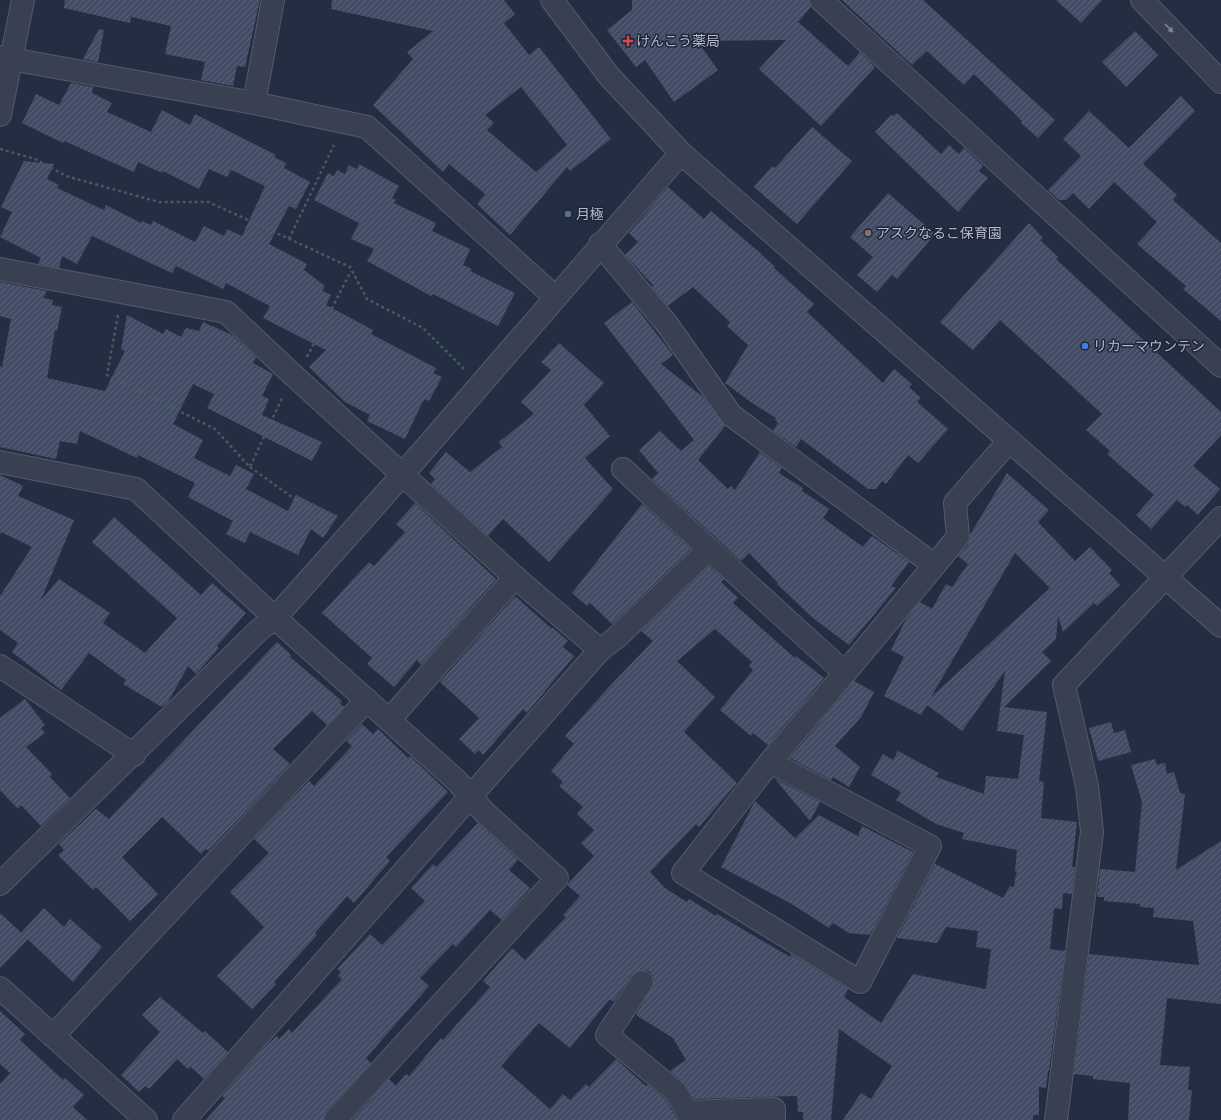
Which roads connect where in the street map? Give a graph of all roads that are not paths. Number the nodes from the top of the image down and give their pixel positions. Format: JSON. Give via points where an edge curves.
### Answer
{"nodes":[{"id":1,"x":23,"y":0,"type":"edge"},
{"id":2,"x":273,"y":0,"type":"edge"},
{"id":3,"x":552,"y":0,"type":"edge"},
{"id":4,"x":821,"y":0,"type":"edge"},
{"id":5,"x":1142,"y":0,"type":"edge"},
{"id":6,"x":6,"y":58,"type":"edge"},
{"id":7,"x":1221,"y":82,"type":"edge"},
{"id":8,"x":254,"y":103,"type":"junction"},
{"id":9,"x":0,"y":115,"type":"edge"},
{"id":10,"x":681,"y":153,"type":"junction"},
{"id":11,"x":600,"y":244,"type":"junction"},
{"id":12,"x":0,"y":269,"type":"edge"},
{"id":13,"x":555,"y":297,"type":"junction"},
{"id":14,"x":1221,"y":366,"type":"edge"},
{"id":15,"x":1009,"y":441,"type":"junction"},
{"id":16,"x":0,"y":462,"type":"edge"},
{"id":17,"x":623,"y":469,"type":"dead end"},
{"id":18,"x":403,"y":474,"type":"junction"},
{"id":19,"x":1221,"y":518,"type":"edge"},
{"id":20,"x":709,"y":549,"type":"junction"},
{"id":21,"x":934,"y":565,"type":"junction"},
{"id":22,"x":515,"y":577,"type":"junction"},
{"id":23,"x":1166,"y":577,"type":"junction"},
{"id":24,"x":275,"y":618,"type":"junction"},
{"id":25,"x":1221,"y":626,"type":"edge"},
{"id":26,"x":600,"y":650,"type":"junction"},
{"id":27,"x":0,"y":666,"type":"edge"},
{"id":28,"x":845,"y":673,"type":"junction"},
{"id":29,"x":367,"y":700,"type":"junction"},
{"id":30,"x":390,"y":719,"type":"junction"},
{"id":31,"x":134,"y":755,"type":"junction"},
{"id":32,"x":770,"y":762,"type":"junction"},
{"id":33,"x":470,"y":798,"type":"junction"},
{"id":34,"x":0,"y":884,"type":"edge"},
{"id":35,"x":642,"y":982,"type":"dead end"},
{"id":36,"x":0,"y":988,"type":"edge"},
{"id":37,"x":53,"y":1036,"type":"junction"},
{"id":38,"x":689,"y":1116,"type":"edge"},
{"id":39,"x":146,"y":1120,"type":"edge"},
{"id":40,"x":184,"y":1120,"type":"edge"},
{"id":41,"x":335,"y":1120,"type":"edge"},
{"id":42,"x":774,"y":1120,"type":"edge"},
{"id":43,"x":1056,"y":1120,"type":"edge"}],
"edges":[{"from":1,"to":6,"type":"street"},
{"from":2,"to":8,"type":"street"},
{"from":3,"to":10,"type":"street","via":[[609,76]]},
{"from":4,"to":14,"type":"street"},
{"from":5,"to":7,"type":"street","one_way":true},
{"from":6,"to":8,"type":"street"},
{"from":6,"to":9,"type":"street"},
{"from":8,"to":13,"type":"street","via":[[367,127]]},
{"from":10,"to":11,"type":"street"},
{"from":10,"to":15,"type":"street"},
{"from":11,"to":13,"type":"street"},
{"from":11,"to":21,"type":"street","via":[[667,324],[731,415]]},
{"from":12,"to":18,"type":"street","via":[[226,312],[294,377]]},
{"from":13,"to":18,"type":"street"},
{"from":15,"to":21,"type":"street","via":[[956,503],[958,537]]},
{"from":15,"to":23,"type":"street"},
{"from":16,"to":24,"type":"street","via":[[136,489]]},
{"from":17,"to":20,"type":"street"},
{"from":18,"to":22,"type":"street"},
{"from":18,"to":24,"type":"street"},
{"from":19,"to":23,"type":"street"},
{"from":20,"to":26,"type":"street","via":[[616,638]]},
{"from":20,"to":28,"type":"street"},
{"from":21,"to":28,"type":"street"},
{"from":22,"to":26,"type":"street"},
{"from":22,"to":30,"type":"street"},
{"from":23,"to":25,"type":"street"},
{"from":23,"to":43,"type":"street","via":[[1064,685],[1087,786],[1092,832]]},
{"from":24,"to":29,"type":"street"},
{"from":24,"to":31,"type":"street","via":[[258,630]]},
{"from":26,"to":33,"type":"street"},
{"from":27,"to":31,"type":"street"},
{"from":28,"to":32,"type":"street"},
{"from":29,"to":30,"type":"street"},
{"from":29,"to":37,"type":"street"},
{"from":30,"to":33,"type":"street","via":[[456,780]]},
{"from":31,"to":34,"type":"street"},
{"from":32,"to":32,"type":"street","via":[[683,873],[860,982],[930,846]]},
{"from":33,"to":40,"type":"street"},
{"from":33,"to":41,"type":"street","via":[[557,878]]},
{"from":35,"to":38,"type":"street","via":[[607,1035],[677,1093]]},
{"from":36,"to":37,"type":"street"},
{"from":37,"to":39,"type":"street"},
{"from":38,"to":42,"type":"street","via":[[774,1109]]}]}
